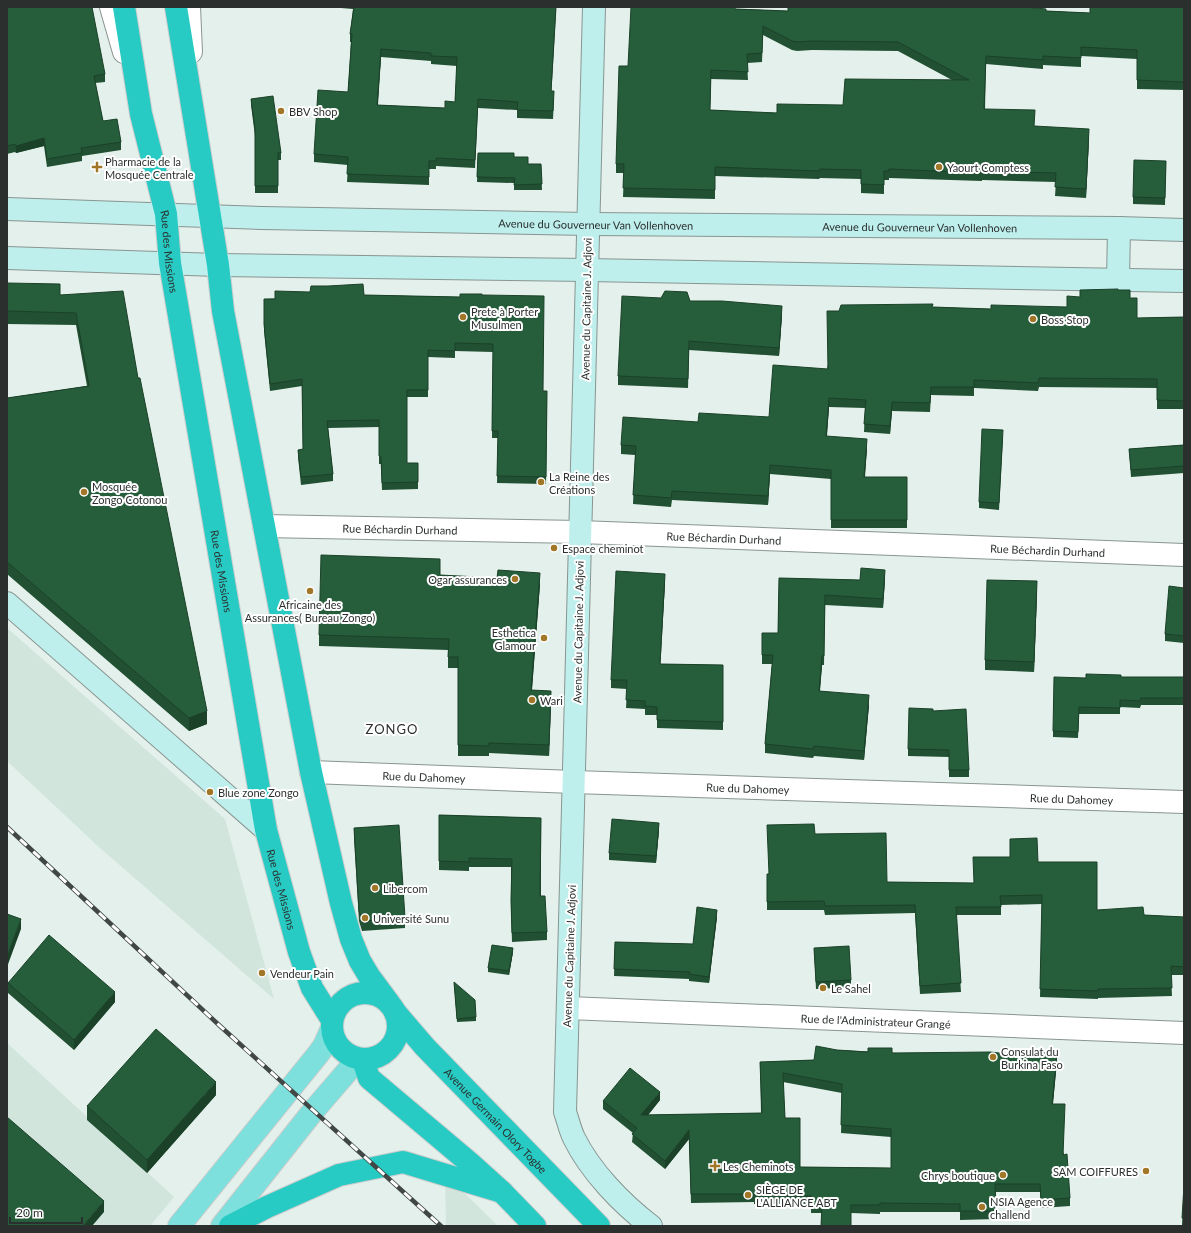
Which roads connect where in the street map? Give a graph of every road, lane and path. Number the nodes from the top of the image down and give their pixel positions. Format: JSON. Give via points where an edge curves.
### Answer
{"nodes":[{"id":1,"x":111,"y":7,"type":"edge"},
{"id":2,"x":124,"y":7,"type":"edge"},
{"id":3,"x":176,"y":7,"type":"edge"},
{"id":4,"x":189,"y":7,"type":"edge"},
{"id":5,"x":594,"y":7,"type":"edge"},
{"id":6,"x":194,"y":113,"type":"junction"},
{"id":7,"x":141,"y":114,"type":"junction"},
{"id":8,"x":7,"y":209,"type":"edge"},
{"id":9,"x":166,"y":214,"type":"junction"},
{"id":10,"x":210,"y":217,"type":"junction"},
{"id":11,"x":588,"y":224,"type":"junction"},
{"id":12,"x":1119,"y":228,"type":"junction"},
{"id":13,"x":1184,"y":230,"type":"edge"},
{"id":14,"x":7,"y":258,"type":"edge"},
{"id":15,"x":170,"y":263,"type":"junction"},
{"id":16,"x":218,"y":265,"type":"junction"},
{"id":17,"x":587,"y":270,"type":"junction"},
{"id":18,"x":1118,"y":280,"type":"junction"},
{"id":19,"x":1184,"y":281,"type":"edge"},
{"id":20,"x":264,"y":526,"type":"junction"},
{"id":21,"x":580,"y":532,"type":"junction"},
{"id":22,"x":1184,"y":555,"type":"edge"},
{"id":23,"x":7,"y":603,"type":"edge"},
{"id":24,"x":311,"y":772,"type":"junction"},
{"id":25,"x":574,"y":782,"type":"junction"},
{"id":26,"x":1184,"y":802,"type":"edge"},
{"id":27,"x":266,"y":830,"type":"junction"},
{"id":28,"x":392,"y":1007,"type":"junction"},
{"id":29,"x":568,"y":1008,"type":"junction"},
{"id":30,"x":331,"y":1025,"type":"junction"},
{"id":31,"x":1184,"y":1033,"type":"edge"},
{"id":32,"x":361,"y":1059,"type":"junction"},
{"id":33,"x":502,"y":1192,"type":"junction"},
{"id":34,"x":179,"y":1226,"type":"edge"},
{"id":35,"x":222,"y":1226,"type":"edge"},
{"id":36,"x":230,"y":1226,"type":"edge"},
{"id":37,"x":535,"y":1226,"type":"edge"},
{"id":38,"x":599,"y":1226,"type":"edge"},
{"id":39,"x":651,"y":1226,"type":"edge"}],
"edges":[{"from":1,"to":7,"type":"street","name":"Rue des Missions"},
{"from":2,"to":7,"type":"highway","name":"Rue des Missions"},
{"from":3,"to":6,"type":"highway"},
{"from":4,"to":6,"type":"street"},
{"from":5,"to":11,"type":"main road","name":"Avenue du Capitaine J. Adjovi"},
{"from":6,"to":10,"type":"highway"},
{"from":7,"to":9,"type":"highway","name":"Rue des Missions"},
{"from":8,"to":9,"type":"main road","name":"Avenue du Gouverneur Van Vollenhoven"},
{"from":9,"to":10,"type":"main road","name":"Avenue du Gouverneur Van Vollenhoven"},
{"from":9,"to":15,"type":"highway","name":"Rue des Missions"},
{"from":10,"to":11,"type":"main road","name":"Avenue du Gouverneur Van Vollenhoven"},
{"from":10,"to":16,"type":"highway"},
{"from":11,"to":12,"type":"main road","name":"Avenue du Gouverneur Van Vollenhoven"},
{"from":11,"to":17,"type":"main road","name":"Avenue du Capitaine J. Adjovi"},
{"from":12,"to":13,"type":"main road","name":"Avenue du Gouverneur Van Vollenhoven"},
{"from":12,"to":18,"type":"main road"},
{"from":14,"to":15,"type":"main road"},
{"from":15,"to":16,"type":"main road"},
{"from":15,"to":27,"type":"highway","name":"Rue des Missions"},
{"from":16,"to":17,"type":"main road"},
{"from":16,"to":20,"type":"highway"},
{"from":17,"to":18,"type":"main road"},
{"from":17,"to":21,"type":"main road","name":"Avenue du Capitaine J. Adjovi"},
{"from":18,"to":19,"type":"main road"},
{"from":20,"to":21,"type":"street","name":"Rue Béchardin Durhand"},
{"from":20,"to":24,"type":"highway"},
{"from":21,"to":22,"type":"street","name":"Rue Béchardin Durhand"},
{"from":21,"to":25,"type":"main road","name":"Avenue du Capitaine J. Adjovi"},
{"from":23,"to":27,"type":"main road"},
{"from":24,"to":25,"type":"street","name":"Rue du Dahomey"},
{"from":24,"to":28,"type":"highway","via":[[340,903],[351,939],[369,976]]},
{"from":25,"to":26,"type":"street","name":"Rue du Dahomey"},
{"from":25,"to":29,"type":"main road","name":"Avenue du Capitaine J. Adjovi"},
{"from":27,"to":30,"type":"highway","name":"Rue des Missions","via":[[299,952],[312,988]]},
{"from":28,"to":30,"type":"highway","via":[[381,996],[360,992],[342,1001],[335,1009]]},
{"from":28,"to":32,"type":"highway","via":[[398,1022],[394,1042],[379,1056]]},
{"from":28,"to":38,"type":"highway","name":"Avenue Germain Olory Togbe","via":[[424,1046]]},
{"from":29,"to":31,"type":"street","name":"Rue de l'Administrateur Grangé"},
{"from":29,"to":39,"type":"main road","name":"Avenue du Capitaine J. Adjovi","via":[[565,1112],[573,1137],[588,1164]]},
{"from":30,"to":32,"type":"highway","via":[[334,1040],[340,1048],[348,1055]]},
{"from":30,"to":34,"type":"main road","via":[[319,1053]]},
{"from":32,"to":33,"type":"highway","via":[[369,1078]]},
{"from":32,"to":35,"type":"main road","via":[[314,1110]]},
{"from":33,"to":36,"type":"highway","via":[[403,1162],[339,1175]]},
{"from":33,"to":37,"type":"highway"}]}
